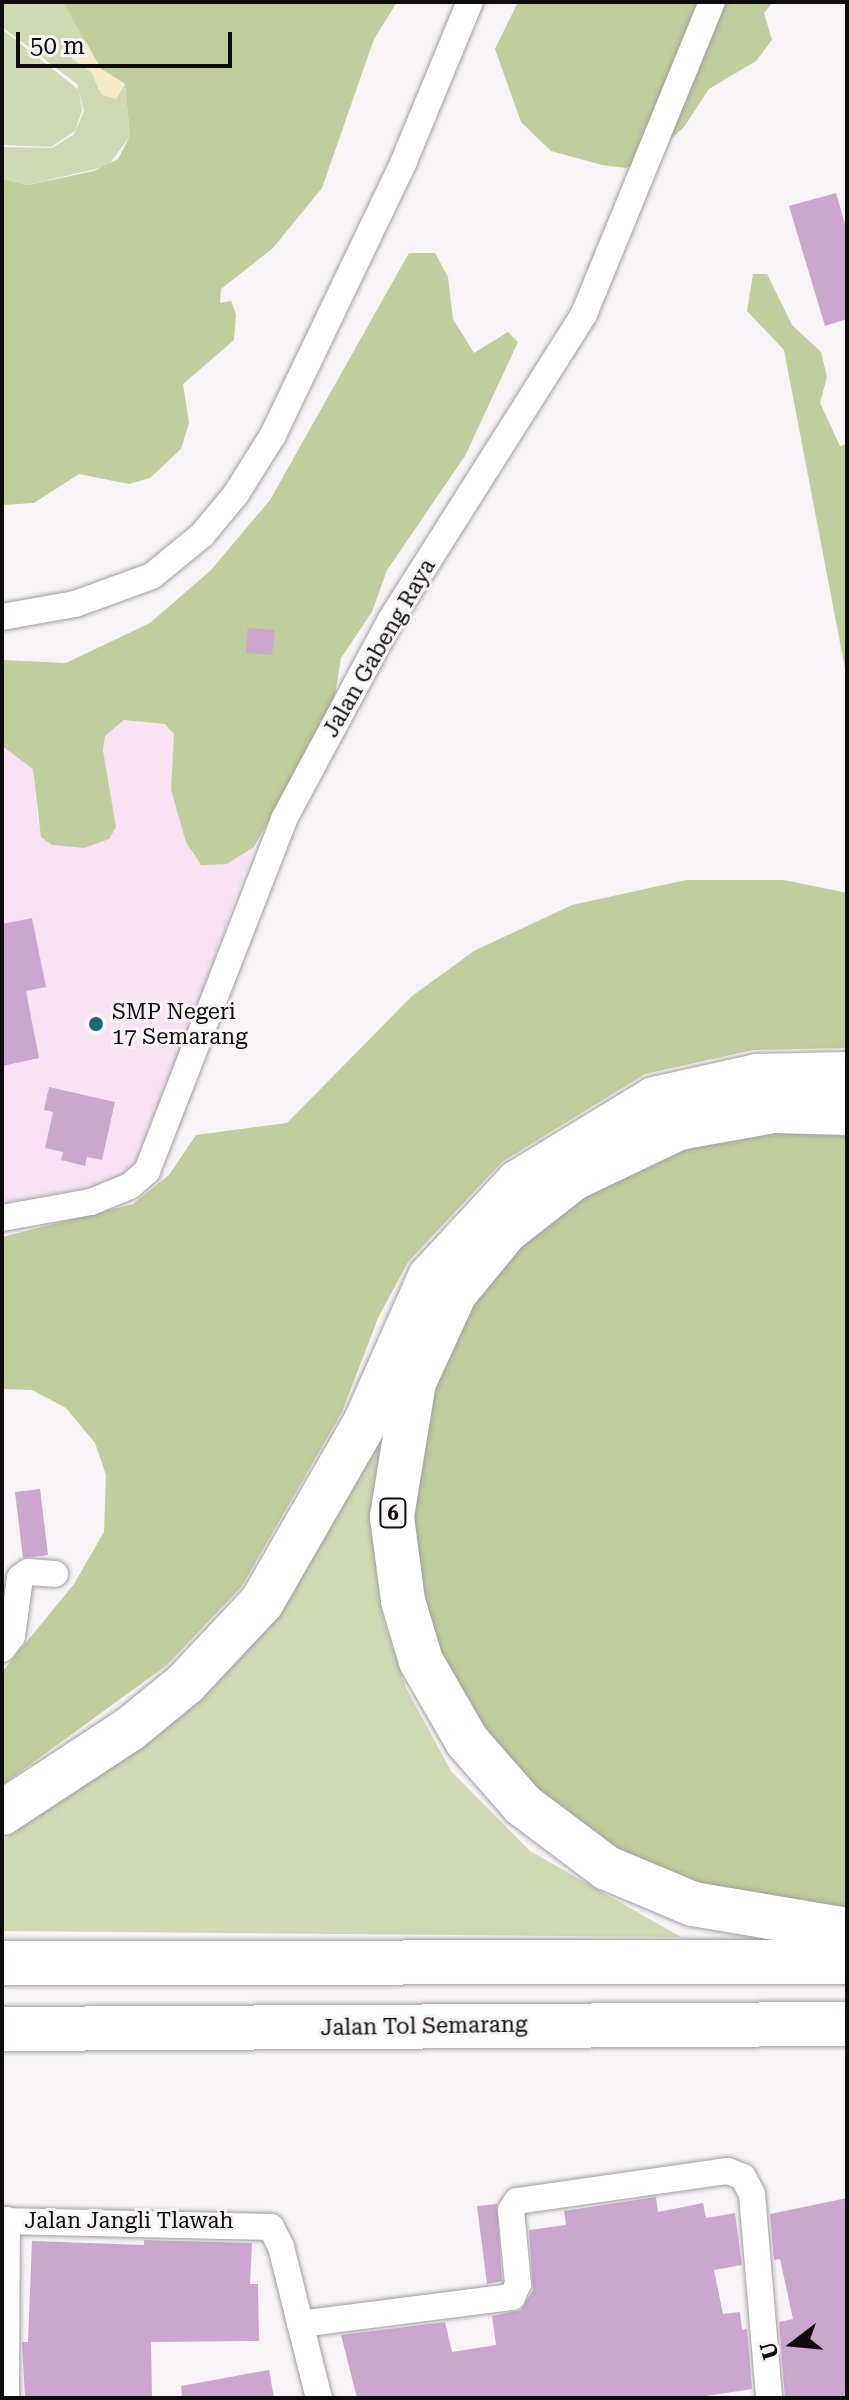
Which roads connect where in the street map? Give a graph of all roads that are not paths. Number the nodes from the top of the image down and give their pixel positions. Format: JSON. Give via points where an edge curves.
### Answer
{"nodes":[{"id":1,"x":470,"y":2,"type":"edge"},
{"id":2,"x":712,"y":2,"type":"edge"},
{"id":3,"x":2,"y":617,"type":"edge"},
{"id":4,"x":847,"y":1074,"type":"edge"},
{"id":5,"x":847,"y":1113,"type":"edge"},
{"id":6,"x":2,"y":1218,"type":"edge"},
{"id":7,"x":55,"y":1574,"type":"dead end"},
{"id":8,"x":2,"y":1649,"type":"edge"},
{"id":9,"x":2,"y":1813,"type":"edge"},
{"id":10,"x":847,"y":1930,"type":"edge"},
{"id":11,"x":847,"y":1962,"type":"edge"},
{"id":12,"x":2,"y":1963,"type":"edge"},
{"id":13,"x":847,"y":2024,"type":"edge"},
{"id":14,"x":551,"y":2025,"type":"junction"},
{"id":15,"x":2,"y":2029,"type":"edge"},
{"id":16,"x":847,"y":2048,"type":"edge"},
{"id":17,"x":4,"y":2220,"type":"edge"},
{"id":18,"x":300,"y":2324,"type":"junction"},
{"id":19,"x":6,"y":2398,"type":"edge"},
{"id":20,"x":319,"y":2398,"type":"edge"},
{"id":21,"x":769,"y":2398,"type":"edge"}],
"edges":[{"from":1,"to":3,"type":"street","via":[[404,161],[273,435],[236,494],[202,535],[152,576],[75,604]]},
{"from":2,"to":6,"type":"street","name":"Jalan Gabeng Raya","via":[[584,314],[390,621],[284,819],[147,1171],[91,1202]]},
{"from":4,"to":9,"type":"highway","via":[[757,1076],[654,1099],[518,1182],[430,1277],[365,1423],[262,1602],[185,1684],[130,1729]]},
{"from":5,"to":10,"type":"highway","number":"6","via":[[773,1111],[679,1128],[574,1178],[506,1231],[455,1293],[414,1382],[392,1517],[403,1601],[421,1661],[467,1741],[523,1805],[607,1868],[693,1904]]},
{"from":7,"to":8,"type":"street","via":[[28,1572],[20,1578],[12,1636]]},
{"from":11,"to":12,"type":"highway"},
{"from":13,"to":14,"type":"highway","name":"Jalan Tol Semarang"},
{"from":14,"to":15,"type":"highway","name":"Jalan Tol Semarang"},
{"from":14,"to":16,"type":"highway"},
{"from":17,"to":18,"type":"street","name":"Jalan Jangli Tlawah","via":[[256,2222],[271,2227]]},
{"from":17,"to":19,"type":"street"},
{"from":18,"to":20,"type":"street"},
{"from":18,"to":21,"type":"street","via":[[512,2297],[518,2284],[511,2210],[517,2201],[728,2171],[743,2177],[752,2194]]}]}
